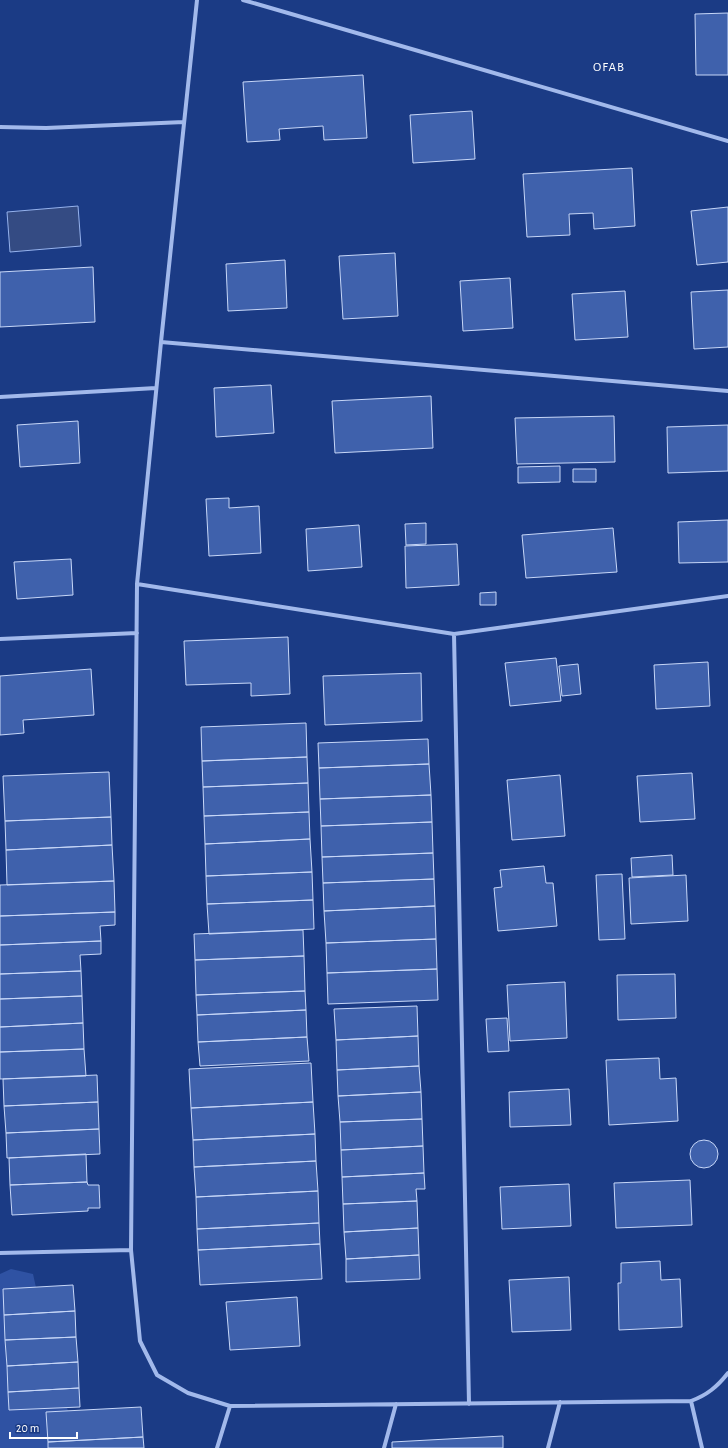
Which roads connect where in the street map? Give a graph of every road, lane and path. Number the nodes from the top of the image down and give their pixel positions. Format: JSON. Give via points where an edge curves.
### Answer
{"nodes":[{"id":1,"x":197,"y":0,"type":"edge"},
{"id":2,"x":244,"y":0,"type":"edge"},
{"id":3,"x":184,"y":122,"type":"junction"},
{"id":4,"x":0,"y":127,"type":"edge"},
{"id":5,"x":728,"y":141,"type":"edge"},
{"id":6,"x":161,"y":342,"type":"junction"},
{"id":7,"x":156,"y":388,"type":"junction"},
{"id":8,"x":728,"y":390,"type":"edge"},
{"id":9,"x":0,"y":397,"type":"edge"},
{"id":10,"x":137,"y":584,"type":"junction"},
{"id":11,"x":728,"y":596,"type":"edge"},
{"id":12,"x":137,"y":633,"type":"junction"},
{"id":13,"x":454,"y":634,"type":"junction"},
{"id":14,"x":0,"y":639,"type":"edge"},
{"id":15,"x":131,"y":1250,"type":"junction"},
{"id":16,"x":0,"y":1253,"type":"edge"},
{"id":17,"x":728,"y":1373,"type":"edge"},
{"id":18,"x":691,"y":1401,"type":"junction"},
{"id":19,"x":560,"y":1402,"type":"junction"},
{"id":20,"x":396,"y":1404,"type":"junction"},
{"id":21,"x":469,"y":1404,"type":"junction"},
{"id":22,"x":230,"y":1406,"type":"junction"},
{"id":23,"x":217,"y":1448,"type":"edge"},
{"id":24,"x":384,"y":1448,"type":"edge"},
{"id":25,"x":548,"y":1448,"type":"edge"},
{"id":26,"x":702,"y":1448,"type":"edge"}],
"edges":[{"from":1,"to":3,"type":"street"},
{"from":2,"to":5,"type":"street"},
{"from":3,"to":4,"type":"street","via":[[46,128]]},
{"from":3,"to":6,"type":"street"},
{"from":6,"to":7,"type":"street"},
{"from":6,"to":8,"type":"street"},
{"from":7,"to":9,"type":"street"},
{"from":7,"to":10,"type":"street"},
{"from":10,"to":12,"type":"street"},
{"from":10,"to":13,"type":"street"},
{"from":11,"to":13,"type":"street"},
{"from":12,"to":14,"type":"street"},
{"from":12,"to":15,"type":"street"},
{"from":13,"to":21,"type":"street"},
{"from":15,"to":16,"type":"street"},
{"from":15,"to":22,"type":"street","via":[[140,1341],[157,1375],[188,1393]]},
{"from":17,"to":18,"type":"street","via":[[720,1384],[706,1395]]},
{"from":18,"to":19,"type":"street"},
{"from":18,"to":26,"type":"street"},
{"from":19,"to":21,"type":"street"},
{"from":19,"to":25,"type":"street"},
{"from":20,"to":21,"type":"street"},
{"from":20,"to":22,"type":"street"},
{"from":20,"to":24,"type":"street"},
{"from":22,"to":23,"type":"street"}]}
